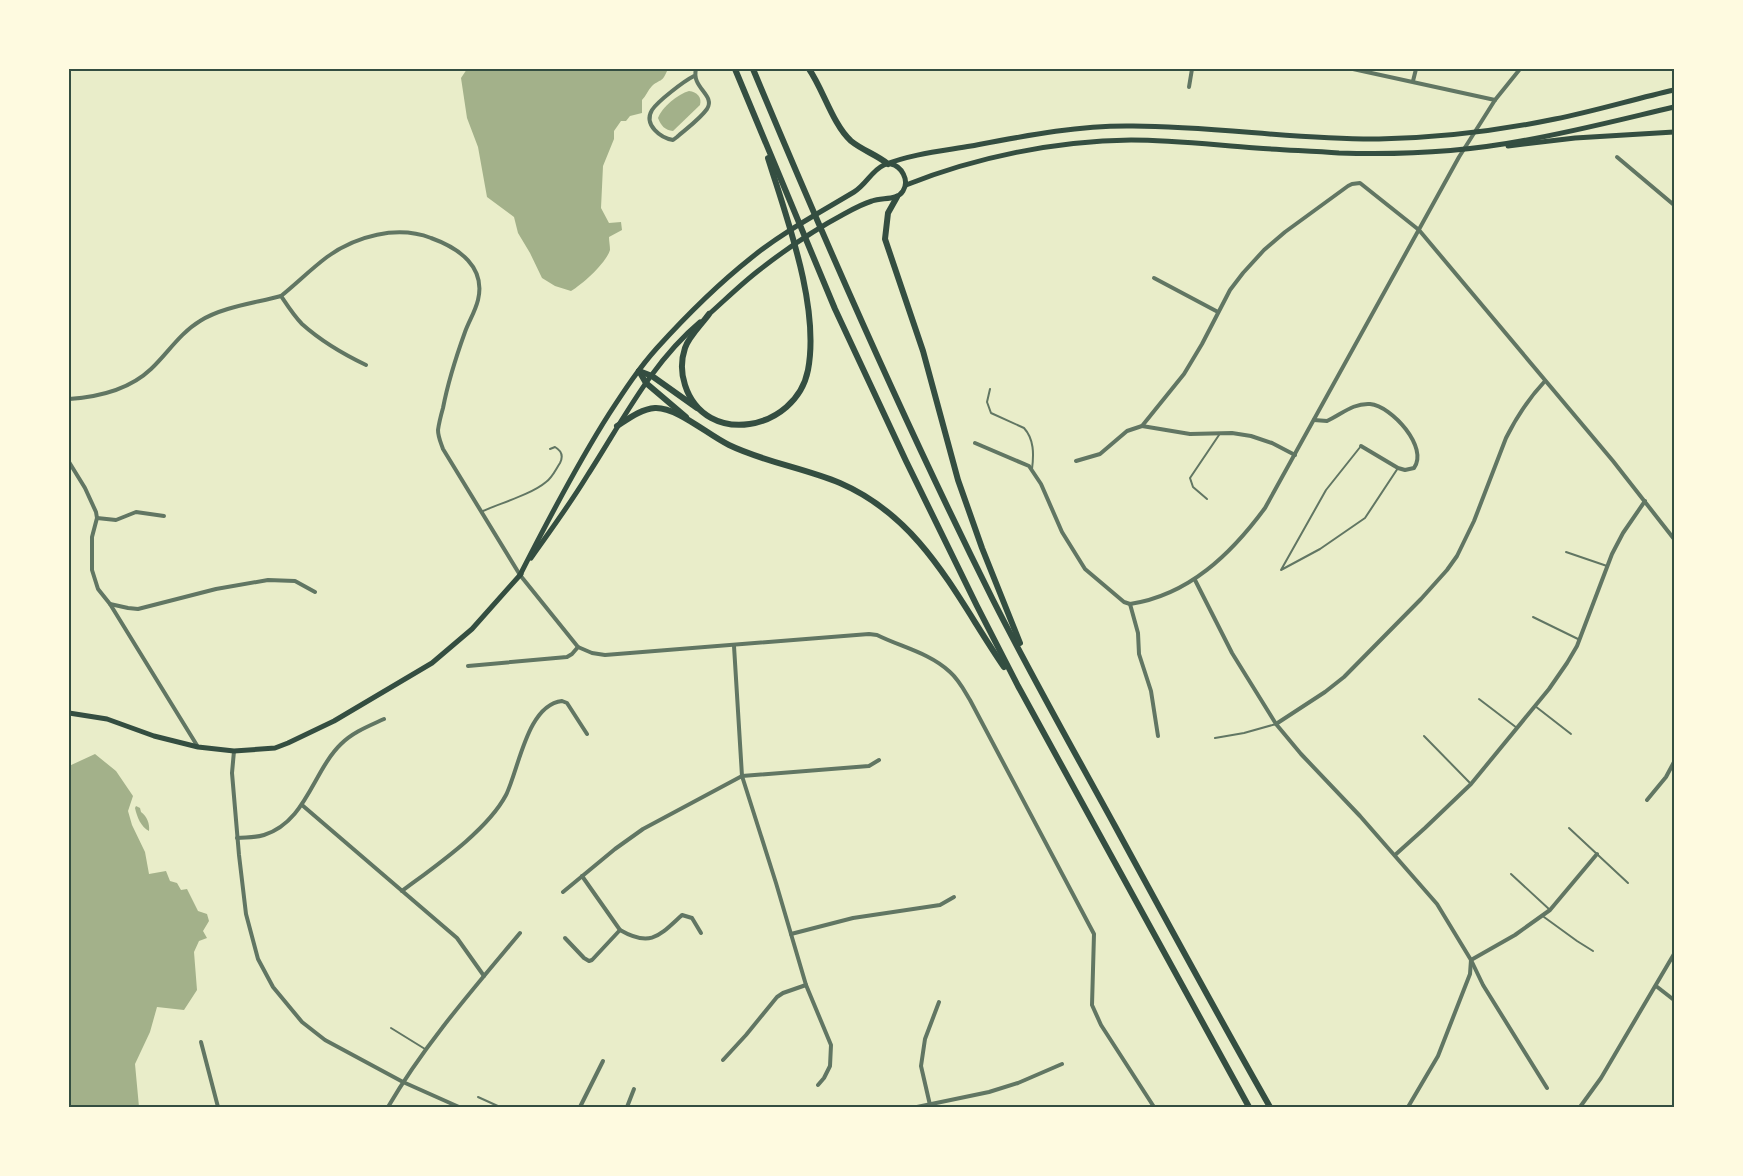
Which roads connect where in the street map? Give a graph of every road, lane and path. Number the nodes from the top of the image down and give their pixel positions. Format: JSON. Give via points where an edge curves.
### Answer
{"nodes":[{"id":1,"x":696,"y":69,"type":"edge"},
{"id":2,"x":735,"y":69,"type":"edge"},
{"id":3,"x":753,"y":69,"type":"edge"},
{"id":4,"x":809,"y":69,"type":"edge"},
{"id":5,"x":1192,"y":69,"type":"edge"},
{"id":6,"x":1353,"y":69,"type":"edge"},
{"id":7,"x":1416,"y":69,"type":"edge"},
{"id":8,"x":1520,"y":69,"type":"edge"},
{"id":9,"x":694,"y":76,"type":"junction"},
{"id":10,"x":1413,"y":81,"type":"junction"},
{"id":11,"x":1189,"y":87,"type":"dead end"},
{"id":12,"x":1674,"y":90,"type":"edge"},
{"id":13,"x":1495,"y":100,"type":"junction"},
{"id":14,"x":1674,"y":107,"type":"edge"},
{"id":15,"x":757,"y":121,"type":"junction"},
{"id":16,"x":1674,"y":132,"type":"edge"},
{"id":17,"x":1502,"y":145,"type":"junction"},
{"id":18,"x":1617,"y":157,"type":"dead end"},
{"id":19,"x":889,"y":164,"type":"junction"},
{"id":20,"x":906,"y":185,"type":"junction"},
{"id":21,"x":897,"y":197,"type":"junction"},
{"id":22,"x":1674,"y":205,"type":"edge"},
{"id":23,"x":1419,"y":230,"type":"junction"},
{"id":24,"x":1154,"y":278,"type":"dead end"},
{"id":25,"x":280,"y":296,"type":"junction"},
{"id":26,"x":1218,"y":312,"type":"junction"},
{"id":27,"x":709,"y":314,"type":"junction"},
{"id":28,"x":366,"y":364,"type":"dead end"},
{"id":29,"x":639,"y":371,"type":"junction"},
{"id":30,"x":652,"y":376,"type":"junction"},
{"id":31,"x":1545,"y":381,"type":"junction"},
{"id":32,"x":646,"y":383,"type":"junction"},
{"id":33,"x":990,"y":389,"type":"dead end"},
{"id":34,"x":69,"y":398,"type":"edge"},
{"id":35,"x":704,"y":413,"type":"junction"},
{"id":36,"x":1314,"y":420,"type":"junction"},
{"id":37,"x":617,"y":426,"type":"junction"},
{"id":38,"x":1142,"y":426,"type":"junction"},
{"id":39,"x":702,"y":430,"type":"junction"},
{"id":40,"x":1219,"y":435,"type":"junction"},
{"id":41,"x":975,"y":443,"type":"dead end"},
{"id":42,"x":1361,"y":446,"type":"joint"},
{"id":43,"x":550,"y":449,"type":"dead end"},
{"id":44,"x":1294,"y":455,"type":"junction"},
{"id":45,"x":1076,"y":461,"type":"dead end"},
{"id":46,"x":69,"y":462,"type":"edge"},
{"id":47,"x":1398,"y":468,"type":"junction"},
{"id":48,"x":1032,"y":469,"type":"junction"},
{"id":49,"x":1207,"y":499,"type":"dead end"},
{"id":50,"x":1645,"y":501,"type":"junction"},
{"id":51,"x":480,"y":512,"type":"junction"},
{"id":52,"x":164,"y":516,"type":"dead end"},
{"id":53,"x":97,"y":518,"type":"junction"},
{"id":54,"x":1674,"y":539,"type":"edge"},
{"id":55,"x":1566,"y":552,"type":"dead end"},
{"id":56,"x":1607,"y":566,"type":"junction"},
{"id":57,"x":520,"y":575,"type":"junction"},
{"id":58,"x":1195,"y":580,"type":"junction"},
{"id":59,"x":314,"y":592,"type":"dead end"},
{"id":60,"x":110,"y":604,"type":"junction"},
{"id":61,"x":1130,"y":604,"type":"junction"},
{"id":62,"x":1533,"y":617,"type":"dead end"},
{"id":63,"x":1580,"y":639,"type":"junction"},
{"id":64,"x":734,"y":646,"type":"junction"},
{"id":65,"x":578,"y":647,"type":"junction"},
{"id":66,"x":468,"y":666,"type":"dead end"},
{"id":67,"x":1033,"y":677,"type":"junction"},
{"id":68,"x":1018,"y":686,"type":"junction"},
{"id":69,"x":1479,"y":699,"type":"dead end"},
{"id":70,"x":1535,"y":706,"type":"junction"},
{"id":71,"x":69,"y":713,"type":"edge"},
{"id":72,"x":384,"y":719,"type":"dead end"},
{"id":73,"x":1276,"y":724,"type":"junction"},
{"id":74,"x":1517,"y":728,"type":"junction"},
{"id":75,"x":587,"y":734,"type":"dead end"},
{"id":76,"x":1571,"y":734,"type":"dead end"},
{"id":77,"x":1158,"y":736,"type":"dead end"},
{"id":78,"x":1424,"y":736,"type":"dead end"},
{"id":79,"x":1215,"y":738,"type":"dead end"},
{"id":80,"x":198,"y":747,"type":"junction"},
{"id":81,"x":234,"y":751,"type":"junction"},
{"id":82,"x":879,"y":760,"type":"dead end"},
{"id":83,"x":1674,"y":762,"type":"edge"},
{"id":84,"x":742,"y":776,"type":"junction"},
{"id":85,"x":1471,"y":784,"type":"junction"},
{"id":86,"x":1647,"y":800,"type":"dead end"},
{"id":87,"x":302,"y":805,"type":"junction"},
{"id":88,"x":1569,"y":828,"type":"dead end"},
{"id":89,"x":237,"y":838,"type":"junction"},
{"id":90,"x":1597,"y":854,"type":"junction"},
{"id":91,"x":1395,"y":855,"type":"junction"},
{"id":92,"x":1511,"y":874,"type":"dead end"},
{"id":93,"x":582,"y":876,"type":"junction"},
{"id":94,"x":1628,"y":883,"type":"dead end"},
{"id":95,"x":402,"y":891,"type":"junction"},
{"id":96,"x":563,"y":892,"type":"dead end"},
{"id":97,"x":954,"y":897,"type":"dead end"},
{"id":98,"x":1550,"y":910,"type":"junction"},
{"id":99,"x":1543,"y":916,"type":"junction"},
{"id":100,"x":620,"y":930,"type":"junction"},
{"id":101,"x":520,"y":933,"type":"dead end"},
{"id":102,"x":701,"y":933,"type":"dead end"},
{"id":103,"x":791,"y":934,"type":"junction"},
{"id":104,"x":565,"y":938,"type":"dead end"},
{"id":105,"x":1593,"y":951,"type":"dead end"},
{"id":106,"x":1674,"y":954,"type":"edge"},
{"id":107,"x":1471,"y":960,"type":"junction"},
{"id":108,"x":484,"y":976,"type":"junction"},
{"id":109,"x":806,"y":985,"type":"junction"},
{"id":110,"x":1656,"y":986,"type":"junction"},
{"id":111,"x":1674,"y":1000,"type":"edge"},
{"id":112,"x":939,"y":1002,"type":"dead end"},
{"id":113,"x":391,"y":1028,"type":"dead end"},
{"id":114,"x":201,"y":1042,"type":"dead end"},
{"id":115,"x":426,"y":1050,"type":"junction"},
{"id":116,"x":722,"y":1060,"type":"dead end"},
{"id":117,"x":603,"y":1061,"type":"dead end"},
{"id":118,"x":1062,"y":1064,"type":"dead end"},
{"id":119,"x":403,"y":1082,"type":"junction"},
{"id":120,"x":818,"y":1084,"type":"dead end"},
{"id":121,"x":1547,"y":1088,"type":"dead end"},
{"id":122,"x":634,"y":1089,"type":"dead end"},
{"id":123,"x":478,"y":1097,"type":"dead end"},
{"id":124,"x":930,"y":1105,"type":"junction"},
{"id":125,"x":218,"y":1107,"type":"edge"},
{"id":126,"x":388,"y":1107,"type":"edge"},
{"id":127,"x":459,"y":1107,"type":"edge"},
{"id":128,"x":500,"y":1107,"type":"edge"},
{"id":129,"x":580,"y":1107,"type":"edge"},
{"id":130,"x":626,"y":1107,"type":"edge"},
{"id":131,"x":917,"y":1107,"type":"edge"},
{"id":132,"x":1154,"y":1107,"type":"edge"},
{"id":133,"x":1249,"y":1107,"type":"edge"},
{"id":134,"x":1270,"y":1107,"type":"edge"},
{"id":135,"x":1408,"y":1107,"type":"edge"},
{"id":136,"x":1580,"y":1107,"type":"edge"}],
"edges":[{"from":1,"to":9,"type":"street"},
{"from":2,"to":15,"type":"highway"},
{"from":3,"to":67,"type":"highway","via":[[890,386],[953,520]]},
{"from":4,"to":19,"type":"highway","via":[[851,140]]},
{"from":5,"to":11,"type":"street"},
{"from":6,"to":10,"type":"street"},
{"from":7,"to":10,"type":"street"},
{"from":8,"to":13,"type":"street"},
{"from":9,"to":9,"type":"street","via":[[652,110],[654,131],[663,138],[673,140],[706,109],[707,95]]},
{"from":10,"to":13,"type":"street"},
{"from":12,"to":19,"type":"main road","via":[[1554,119],[1447,135],[1376,139],[1109,126],[1028,135]]},
{"from":13,"to":23,"type":"street"},
{"from":14,"to":17,"type":"main road"},
{"from":15,"to":35,"type":"highway","via":[[797,254],[810,332],[808,370],[804,385],[792,402],[780,413],[759,423],[734,425]]},
{"from":15,"to":68,"type":"highway","via":[[835,309],[906,461]]},
{"from":16,"to":17,"type":"main road"},
{"from":17,"to":20,"type":"main road","via":[[1368,154],[1105,141],[1020,152],[953,168]]},
{"from":18,"to":22,"type":"street"},
{"from":19,"to":20,"type":"main road","via":[[902,170]]},
{"from":19,"to":29,"type":"main road","via":[[879,168],[864,185],[750,258],[712,292]]},
{"from":20,"to":21,"type":"main road"},
{"from":21,"to":27,"type":"main road","via":[[877,199],[815,229],[758,271]]},
{"from":21,"to":67,"type":"highway","via":[[888,213],[885,239],[923,351],[961,488]]},
{"from":23,"to":26,"type":"street","via":[[1364,185],[1352,184],[1264,250],[1242,273]]},
{"from":23,"to":31,"type":"street"},
{"from":23,"to":36,"type":"street"},
{"from":24,"to":26,"type":"street"},
{"from":25,"to":28,"type":"street","via":[[301,323],[329,344]]},
{"from":25,"to":34,"type":"street","via":[[232,307],[199,321],[150,370],[130,384],[101,395]]},
{"from":25,"to":51,"type":"street","via":[[327,257],[363,238],[378,234],[423,235],[439,240],[464,255],[476,274],[478,300],[457,353],[438,431],[443,449]]},
{"from":26,"to":38,"type":"street","via":[[1184,374]]},
{"from":27,"to":30,"type":"main road","via":[[690,330]]},
{"from":27,"to":35,"type":"highway","via":[[685,346],[682,360],[687,391]]},
{"from":29,"to":30,"type":"highway"},
{"from":29,"to":32,"type":"highway"},
{"from":29,"to":57,"type":"main road","via":[[596,434]]},
{"from":30,"to":32,"type":"main road"},
{"from":30,"to":35,"type":"highway"},
{"from":31,"to":50,"type":"street"},
{"from":31,"to":73,"type":"street","via":[[1512,426],[1474,521],[1447,570],[1344,677]]},
{"from":32,"to":37,"type":"main road"},
{"from":32,"to":39,"type":"highway"},
{"from":33,"to":48,"type":"lane","via":[[987,402],[991,413],[1027,431],[1034,451]]},
{"from":36,"to":44,"type":"street"},
{"from":36,"to":47,"type":"street","via":[[1327,421],[1362,404],[1386,409],[1405,429],[1417,452],[1418,461],[1414,468]]},
{"from":37,"to":39,"type":"highway","via":[[653,408],[680,416]]},
{"from":37,"to":57,"type":"main road","via":[[588,476]]},
{"from":38,"to":40,"type":"street"},
{"from":38,"to":45,"type":"street","via":[[1127,431],[1100,454]]},
{"from":39,"to":68,"type":"highway","via":[[729,445],[842,484],[890,513],[952,583]]},
{"from":40,"to":44,"type":"street","via":[[1251,436]]},
{"from":40,"to":49,"type":"lane","via":[[1190,478],[1193,487]]},
{"from":41,"to":48,"type":"street"},
{"from":42,"to":47,"type":"street"},
{"from":42,"to":47,"type":"lane","via":[[1326,490],[1281,570],[1320,549],[1365,518]]},
{"from":43,"to":51,"type":"lane","via":[[559,449],[562,459],[548,481],[537,489]]},
{"from":44,"to":58,"type":"street","via":[[1252,526]]},
{"from":46,"to":53,"type":"street"},
{"from":48,"to":61,"type":"street","via":[[1062,532],[1085,568]]},
{"from":50,"to":54,"type":"street"},
{"from":50,"to":56,"type":"street","via":[[1623,532]]},
{"from":51,"to":57,"type":"street"},
{"from":52,"to":53,"type":"street","via":[[136,512],[116,520]]},
{"from":53,"to":60,"type":"street","via":[[92,537],[92,570],[98,588]]},
{"from":55,"to":56,"type":"lane"},
{"from":56,"to":63,"type":"street"},
{"from":57,"to":65,"type":"street"},
{"from":57,"to":81,"type":"main road","via":[[472,629],[432,663],[348,713],[288,743],[275,748]]},
{"from":58,"to":61,"type":"street"},
{"from":58,"to":73,"type":"street","via":[[1232,653]]},
{"from":59,"to":60,"type":"street","via":[[294,581],[268,580],[216,589],[138,609]]},
{"from":60,"to":80,"type":"street"},
{"from":61,"to":77,"type":"street"},
{"from":62,"to":63,"type":"lane"},
{"from":63,"to":70,"type":"street","via":[[1568,663]]},
{"from":64,"to":65,"type":"street","via":[[606,655]]},
{"from":64,"to":84,"type":"street"},
{"from":64,"to":132,"type":"street","via":[[877,635],[933,659],[958,680],[1094,934],[1092,1005]]},
{"from":65,"to":66,"type":"street","via":[[567,657]]},
{"from":67,"to":134,"type":"highway"},
{"from":68,"to":133,"type":"highway"},
{"from":69,"to":74,"type":"lane"},
{"from":70,"to":74,"type":"street"},
{"from":70,"to":76,"type":"lane"},
{"from":71,"to":80,"type":"main road","via":[[107,719]]},
{"from":72,"to":87,"type":"street","via":[[350,736],[340,745]]},
{"from":73,"to":79,"type":"lane","via":[[1244,734]]},
{"from":73,"to":91,"type":"street"},
{"from":74,"to":85,"type":"street"},
{"from":75,"to":95,"type":"street","via":[[567,703],[552,704],[538,716],[496,812]]},
{"from":78,"to":85,"type":"lane"},
{"from":80,"to":81,"type":"main road"},
{"from":81,"to":89,"type":"street","via":[[232,773]]},
{"from":82,"to":84,"type":"street","via":[[869,766]]},
{"from":83,"to":86,"type":"street"},
{"from":84,"to":93,"type":"street","via":[[643,829]]},
{"from":84,"to":103,"type":"street"},
{"from":85,"to":91,"type":"street"},
{"from":87,"to":89,"type":"street","via":[[273,831],[252,838]]},
{"from":87,"to":95,"type":"street"},
{"from":88,"to":90,"type":"lane"},
{"from":89,"to":119,"type":"street","via":[[249,930],[258,960],[273,987],[302,1022],[325,1040]]},
{"from":90,"to":94,"type":"lane"},
{"from":90,"to":98,"type":"street"},
{"from":91,"to":107,"type":"street","via":[[1437,904]]},
{"from":92,"to":98,"type":"lane"},
{"from":93,"to":96,"type":"street"},
{"from":93,"to":100,"type":"street"},
{"from":95,"to":108,"type":"street","via":[[456,938]]},
{"from":97,"to":103,"type":"street","via":[[940,906],[853,918]]},
{"from":98,"to":99,"type":"street"},
{"from":99,"to":105,"type":"lane"},
{"from":99,"to":107,"type":"street"},
{"from":100,"to":102,"type":"street","via":[[646,939],[655,938],[682,915],[692,918]]},
{"from":100,"to":104,"type":"street","via":[[589,961]]},
{"from":101,"to":108,"type":"street"},
{"from":103,"to":109,"type":"street"},
{"from":106,"to":110,"type":"street"},
{"from":107,"to":121,"type":"street"},
{"from":107,"to":135,"type":"street","via":[[1470,974],[1438,1056]]},
{"from":108,"to":115,"type":"street"},
{"from":109,"to":116,"type":"street","via":[[777,998]]},
{"from":109,"to":120,"type":"street","via":[[831,1045],[830,1066]]},
{"from":110,"to":111,"type":"street"},
{"from":110,"to":136,"type":"street"},
{"from":112,"to":124,"type":"street","via":[[925,1039],[921,1066]]},
{"from":113,"to":115,"type":"lane"},
{"from":114,"to":125,"type":"street"},
{"from":115,"to":119,"type":"street"},
{"from":117,"to":129,"type":"street"},
{"from":118,"to":124,"type":"street","via":[[1018,1083]]},
{"from":119,"to":126,"type":"street"},
{"from":119,"to":127,"type":"street"},
{"from":122,"to":130,"type":"street"},
{"from":123,"to":128,"type":"lane"},
{"from":124,"to":131,"type":"street"}]}
